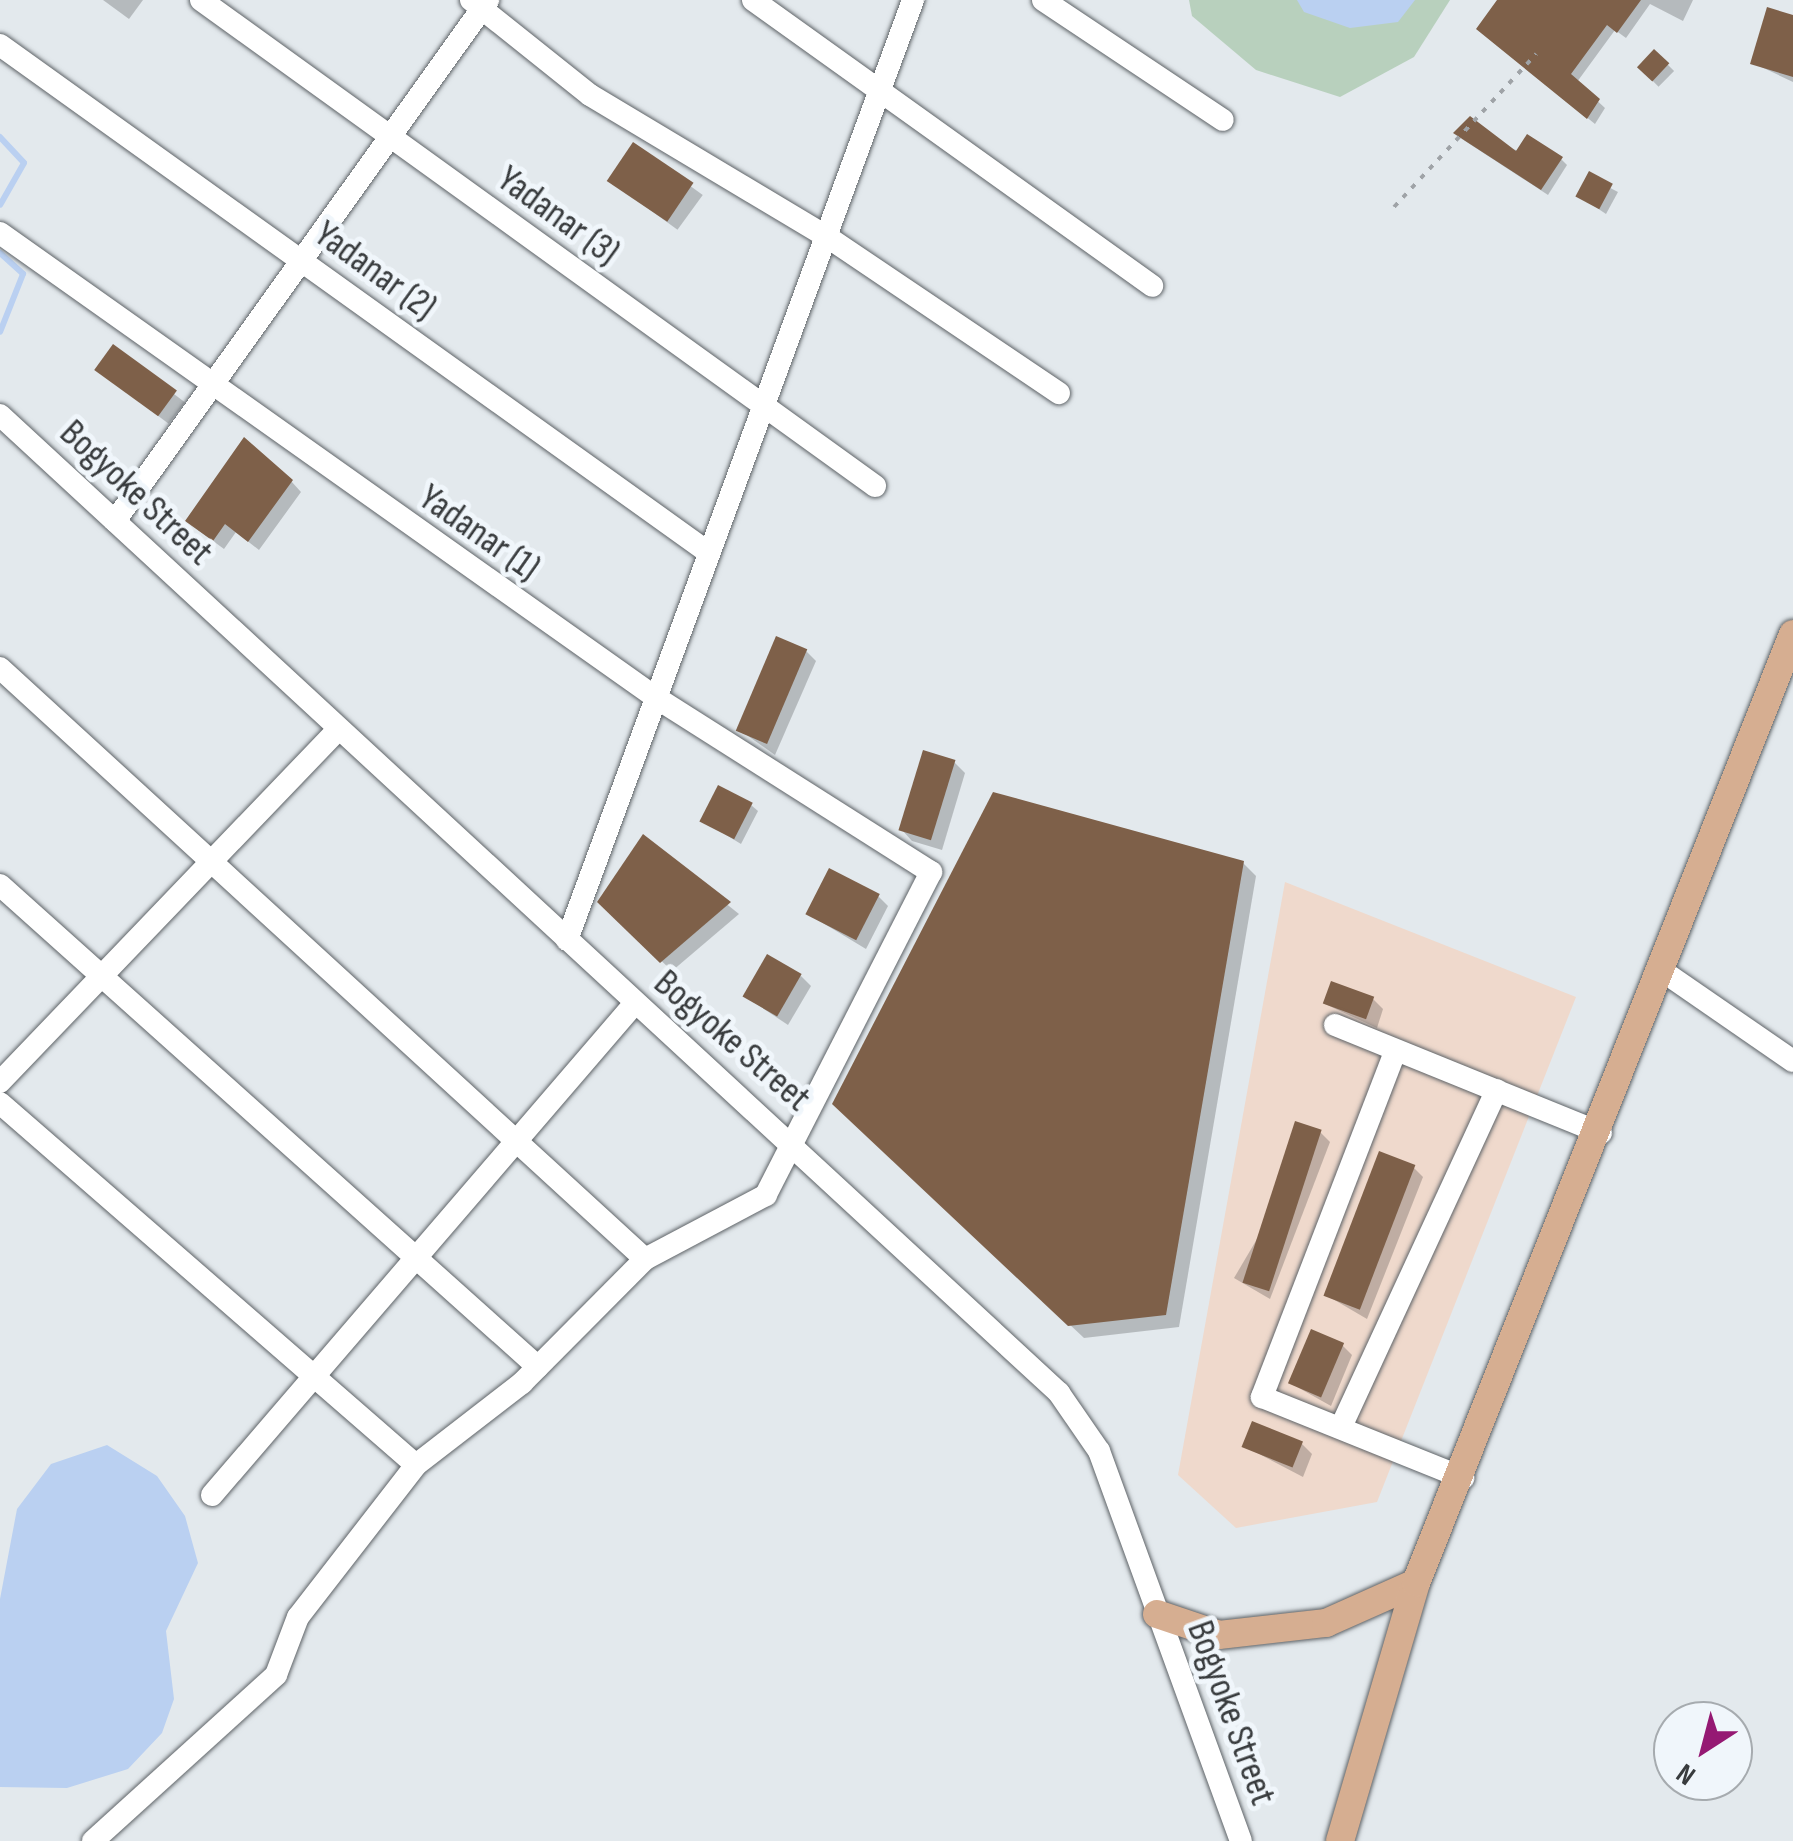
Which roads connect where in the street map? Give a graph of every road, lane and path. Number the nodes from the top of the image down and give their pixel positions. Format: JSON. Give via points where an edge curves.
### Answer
{"nodes":[{"id":1,"x":201,"y":0,"type":"edge"},
{"id":2,"x":753,"y":0,"type":"edge"},
{"id":3,"x":912,"y":0,"type":"edge"},
{"id":4,"x":1043,"y":0,"type":"edge"},
{"id":5,"x":480,"y":3,"type":"edge"},
{"id":6,"x":0,"y":45,"type":"edge"},
{"id":7,"x":1536,"y":54,"type":"dead end"},
{"id":8,"x":880,"y":90,"type":"junction"},
{"id":9,"x":1223,"y":120,"type":"dead end"},
{"id":10,"x":389,"y":138,"type":"junction"},
{"id":11,"x":1394,"y":207,"type":"dead end"},
{"id":12,"x":0,"y":233,"type":"edge"},
{"id":13,"x":826,"y":236,"type":"junction"},
{"id":14,"x":301,"y":261,"type":"junction"},
{"id":15,"x":1152,"y":286,"type":"dead end"},
{"id":16,"x":210,"y":389,"type":"junction"},
{"id":17,"x":1059,"y":393,"type":"dead end"},
{"id":18,"x":763,"y":406,"type":"junction"},
{"id":19,"x":0,"y":415,"type":"edge"},
{"id":20,"x":875,"y":486,"type":"dead end"},
{"id":21,"x":115,"y":521,"type":"junction"},
{"id":22,"x":709,"y":553,"type":"junction"},
{"id":23,"x":1793,"y":634,"type":"edge"},
{"id":24,"x":0,"y":668,"type":"edge"},
{"id":25,"x":655,"y":696,"type":"junction"},
{"id":26,"x":339,"y":729,"type":"junction"},
{"id":27,"x":210,"y":859,"type":"junction"},
{"id":28,"x":0,"y":884,"type":"edge"},
{"id":29,"x":567,"y":940,"type":"junction"},
{"id":30,"x":1661,"y":970,"type":"junction"},
{"id":31,"x":103,"y":981,"type":"junction"},
{"id":32,"x":635,"y":1003,"type":"junction"},
{"id":33,"x":1335,"y":1025,"type":"dead end"},
{"id":34,"x":1396,"y":1052,"type":"junction"},
{"id":35,"x":1793,"y":1061,"type":"edge"},
{"id":36,"x":0,"y":1082,"type":"edge"},
{"id":37,"x":1497,"y":1090,"type":"junction"},
{"id":38,"x":0,"y":1103,"type":"edge"},
{"id":39,"x":1601,"y":1132,"type":"junction"},
{"id":40,"x":516,"y":1140,"type":"junction"},
{"id":41,"x":794,"y":1143,"type":"junction"},
{"id":42,"x":414,"y":1256,"type":"junction"},
{"id":43,"x":646,"y":1259,"type":"junction"},
{"id":44,"x":538,"y":1367,"type":"junction"},
{"id":45,"x":314,"y":1376,"type":"junction"},
{"id":46,"x":1341,"y":1427,"type":"junction"},
{"id":47,"x":416,"y":1465,"type":"junction"},
{"id":48,"x":1463,"y":1478,"type":"junction"},
{"id":49,"x":212,"y":1496,"type":"dead end"},
{"id":50,"x":1416,"y":1583,"type":"junction"},
{"id":51,"x":1157,"y":1614,"type":"junction"},
{"id":52,"x":93,"y":1841,"type":"edge"},
{"id":53,"x":1240,"y":1841,"type":"edge"},
{"id":54,"x":1340,"y":1841,"type":"edge"}],
"edges":[{"from":1,"to":10,"type":"street","name":"Yadanar (3)"},
{"from":2,"to":8,"type":"street"},
{"from":3,"to":8,"type":"street"},
{"from":4,"to":9,"type":"street"},
{"from":5,"to":10,"type":"street"},
{"from":5,"to":13,"type":"street","via":[[590,94]]},
{"from":6,"to":14,"type":"street","name":"Yadanar (2)"},
{"from":7,"to":11,"type":"path"},
{"from":8,"to":13,"type":"street"},
{"from":8,"to":15,"type":"street"},
{"from":10,"to":14,"type":"street"},
{"from":10,"to":18,"type":"street","name":"Yadanar (3)"},
{"from":12,"to":16,"type":"street","name":"Yadanar (1)"},
{"from":13,"to":17,"type":"street"},
{"from":13,"to":18,"type":"street"},
{"from":14,"to":16,"type":"street"},
{"from":14,"to":22,"type":"street","name":"Yadanar (2)"},
{"from":16,"to":21,"type":"street"},
{"from":16,"to":25,"type":"street","name":"Yadanar (1)"},
{"from":18,"to":20,"type":"street","name":"Yadanar (3)"},
{"from":18,"to":22,"type":"street"},
{"from":19,"to":21,"type":"street","name":"Bogyoke Street"},
{"from":21,"to":26,"type":"street","name":"Bogyoke Street"},
{"from":22,"to":25,"type":"street"},
{"from":23,"to":30,"type":"main road"},
{"from":24,"to":27,"type":"street"},
{"from":25,"to":29,"type":"street"},
{"from":25,"to":41,"type":"street","name":"Yadanar (1)","via":[[931,872]]},
{"from":26,"to":27,"type":"street"},
{"from":26,"to":29,"type":"street","name":"Bogyoke Street"},
{"from":27,"to":31,"type":"street"},
{"from":27,"to":40,"type":"street"},
{"from":28,"to":31,"type":"street"},
{"from":29,"to":32,"type":"street","name":"Bogyoke Street"},
{"from":30,"to":35,"type":"street"},
{"from":30,"to":39,"type":"main road"},
{"from":31,"to":36,"type":"street"},
{"from":31,"to":42,"type":"street"},
{"from":32,"to":40,"type":"street"},
{"from":32,"to":41,"type":"street","name":"Bogyoke Street"},
{"from":33,"to":34,"type":"street"},
{"from":34,"to":37,"type":"street"},
{"from":34,"to":46,"type":"street","via":[[1262,1389]]},
{"from":37,"to":39,"type":"street"},
{"from":37,"to":46,"type":"street"},
{"from":38,"to":45,"type":"street"},
{"from":39,"to":48,"type":"main road"},
{"from":40,"to":42,"type":"street"},
{"from":40,"to":43,"type":"street"},
{"from":41,"to":43,"type":"street","via":[[766,1195]]},
{"from":41,"to":51,"type":"street","name":"Bogyoke Street","via":[[1060,1393],[1098,1451]]},
{"from":42,"to":44,"type":"street"},
{"from":42,"to":45,"type":"street"},
{"from":43,"to":44,"type":"street"},
{"from":44,"to":47,"type":"street"},
{"from":45,"to":47,"type":"street"},
{"from":45,"to":49,"type":"street"},
{"from":46,"to":48,"type":"street"},
{"from":47,"to":52,"type":"street","via":[[298,1618],[276,1675]]},
{"from":48,"to":50,"type":"main road"},
{"from":50,"to":51,"type":"main road","via":[[1326,1623],[1220,1636]]},
{"from":50,"to":54,"type":"main road"},
{"from":51,"to":53,"type":"street","name":"Bogyoke Street"}]}
